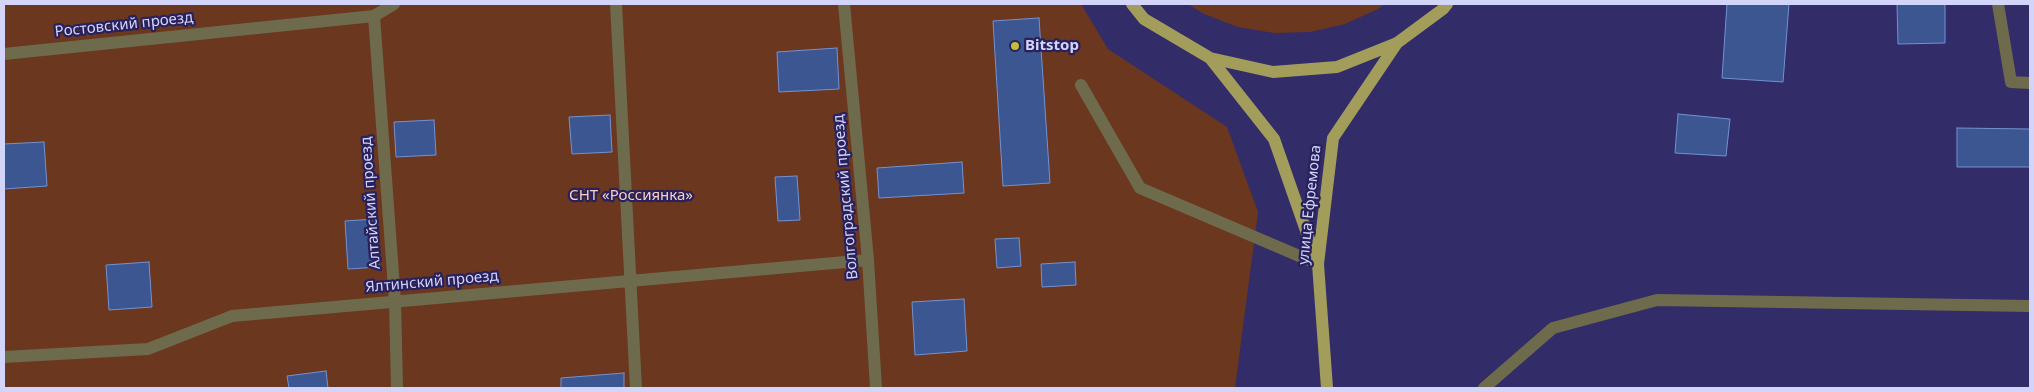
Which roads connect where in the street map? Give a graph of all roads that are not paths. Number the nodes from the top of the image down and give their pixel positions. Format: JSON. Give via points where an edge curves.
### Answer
{"nodes":[{"id":1,"x":394,"y":4,"type":"edge"},
{"id":2,"x":616,"y":4,"type":"edge"},
{"id":3,"x":844,"y":4,"type":"edge"},
{"id":4,"x":1132,"y":4,"type":"edge"},
{"id":5,"x":1447,"y":4,"type":"edge"},
{"id":6,"x":1998,"y":4,"type":"edge"},
{"id":7,"x":374,"y":16,"type":"junction"},
{"id":8,"x":1397,"y":44,"type":"junction"},
{"id":9,"x":4,"y":54,"type":"edge"},
{"id":10,"x":1210,"y":58,"type":"junction"},
{"id":11,"x":2030,"y":83,"type":"edge"},
{"id":12,"x":1081,"y":85,"type":"dead end"},
{"id":13,"x":868,"y":260,"type":"junction"},
{"id":14,"x":1318,"y":264,"type":"junction"},
{"id":15,"x":631,"y":281,"type":"junction"},
{"id":16,"x":395,"y":301,"type":"junction"},
{"id":17,"x":2030,"y":306,"type":"edge"},
{"id":18,"x":4,"y":357,"type":"edge"},
{"id":19,"x":397,"y":388,"type":"edge"},
{"id":20,"x":636,"y":388,"type":"edge"},
{"id":21,"x":876,"y":388,"type":"edge"},
{"id":22,"x":1327,"y":388,"type":"edge"},
{"id":23,"x":1484,"y":388,"type":"edge"}],
"edges":[{"from":1,"to":7,"type":"lane","name":"Ростовский проезд"},
{"from":2,"to":15,"type":"lane"},
{"from":3,"to":13,"type":"lane","name":"Волгоградский проезд"},
{"from":4,"to":10,"type":"main road","via":[[1144,19]]},
{"from":5,"to":8,"type":"main road"},
{"from":6,"to":11,"type":"lane","via":[[2012,82]]},
{"from":7,"to":9,"type":"lane","name":"Ростовский проезд"},
{"from":7,"to":16,"type":"lane","name":"Алтайский проезд"},
{"from":8,"to":10,"type":"main road","via":[[1337,67],[1273,72]]},
{"from":8,"to":14,"type":"main road","name":"улица Ефремова","via":[[1333,138]]},
{"from":10,"to":14,"type":"main road","via":[[1274,139]]},
{"from":12,"to":14,"type":"lane","via":[[1140,188]]},
{"from":13,"to":15,"type":"lane","name":"Ялтинский проезд"},
{"from":13,"to":21,"type":"lane","name":"Волгоградский проезд"},
{"from":14,"to":22,"type":"main road","name":"улица Ефремова"},
{"from":15,"to":16,"type":"lane","name":"Ялтинский проезд"},
{"from":15,"to":20,"type":"lane"},
{"from":16,"to":18,"type":"lane","name":"Ялтинский проезд","via":[[232,316],[148,349]]},
{"from":16,"to":19,"type":"lane","name":"Алтайский проезд"},
{"from":17,"to":23,"type":"lane","via":[[1657,300],[1554,328]]}]}
